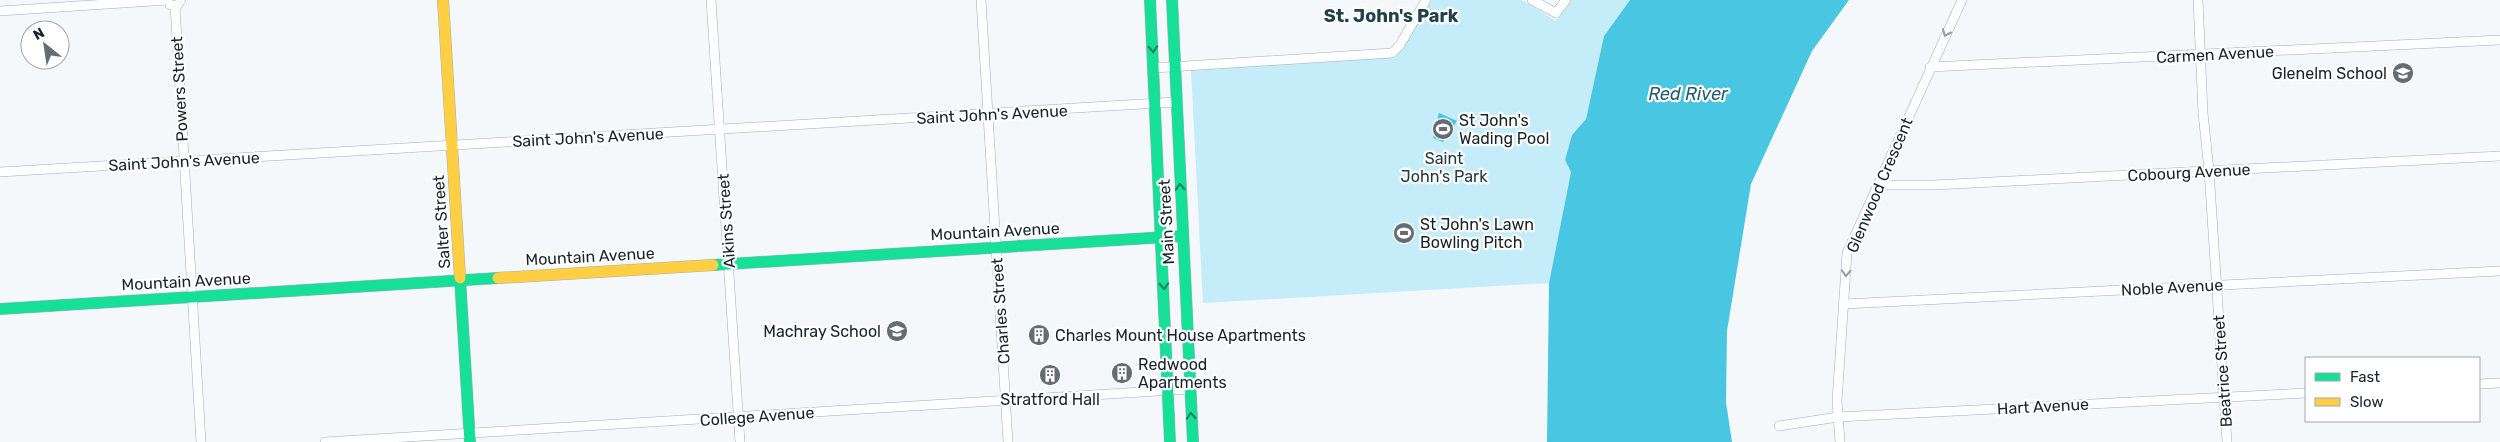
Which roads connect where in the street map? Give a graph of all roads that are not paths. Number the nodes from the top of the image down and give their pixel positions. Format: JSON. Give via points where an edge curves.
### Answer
{"nodes":[{"id":1,"x":443,"y":0,"type":"edge"},
{"id":2,"x":712,"y":0,"type":"edge"},
{"id":3,"x":981,"y":0,"type":"edge"},
{"id":4,"x":1150,"y":0,"type":"edge"},
{"id":5,"x":1172,"y":0,"type":"edge"},
{"id":6,"x":1426,"y":0,"type":"edge"},
{"id":7,"x":1532,"y":0,"type":"edge"},
{"id":8,"x":1566,"y":0,"type":"edge"},
{"id":9,"x":1962,"y":0,"type":"edge"},
{"id":10,"x":2198,"y":0,"type":"edge"},
{"id":11,"x":173,"y":2,"type":"edge"},
{"id":12,"x":0,"y":11,"type":"edge"},
{"id":13,"x":2500,"y":40,"type":"edge"},
{"id":14,"x":2200,"y":54,"type":"junction"},
{"id":15,"x":1175,"y":67,"type":"junction"},
{"id":16,"x":1930,"y":67,"type":"junction"},
{"id":17,"x":1154,"y":68,"type":"junction"},
{"id":18,"x":1176,"y":102,"type":"junction"},
{"id":19,"x":1154,"y":103,"type":"junction"},
{"id":20,"x":988,"y":114,"type":"junction"},
{"id":21,"x":721,"y":129,"type":"junction"},
{"id":22,"x":452,"y":145,"type":"junction"},
{"id":23,"x":2500,"y":156,"type":"edge"},
{"id":24,"x":184,"y":161,"type":"junction"},
{"id":25,"x":2209,"y":171,"type":"junction"},
{"id":26,"x":0,"y":172,"type":"edge"},
{"id":27,"x":1878,"y":185,"type":"junction"},
{"id":28,"x":1183,"y":236,"type":"junction"},
{"id":29,"x":1161,"y":238,"type":"junction"},
{"id":30,"x":996,"y":248,"type":"junction"},
{"id":31,"x":729,"y":264,"type":"junction"},
{"id":32,"x":2500,"y":271,"type":"edge"},
{"id":33,"x":461,"y":280,"type":"junction"},
{"id":34,"x":2217,"y":285,"type":"junction"},
{"id":35,"x":192,"y":297,"type":"junction"},
{"id":36,"x":1844,"y":304,"type":"junction"},
{"id":37,"x":0,"y":308,"type":"edge"},
{"id":38,"x":2500,"y":383,"type":"edge"},
{"id":39,"x":2480,"y":384,"type":"edge"},
{"id":40,"x":1190,"y":389,"type":"junction"},
{"id":41,"x":1169,"y":392,"type":"junction"},
{"id":42,"x":2305,"y":393,"type":"edge"},
{"id":43,"x":2224,"y":397,"type":"junction"},
{"id":44,"x":1006,"y":400,"type":"junction"},
{"id":45,"x":738,"y":417,"type":"junction"},
{"id":46,"x":1838,"y":417,"type":"junction"},
{"id":47,"x":1780,"y":426,"type":"dead end"},
{"id":48,"x":469,"y":438,"type":"edge"},
{"id":49,"x":201,"y":442,"type":"edge"},
{"id":50,"x":325,"y":442,"type":"edge"},
{"id":51,"x":740,"y":442,"type":"edge"},
{"id":52,"x":1008,"y":442,"type":"edge"},
{"id":53,"x":1170,"y":442,"type":"edge"},
{"id":54,"x":1193,"y":442,"type":"edge"},
{"id":55,"x":1840,"y":442,"type":"edge"},
{"id":56,"x":2227,"y":442,"type":"edge"}],
"edges":[{"from":1,"to":22,"type":"main road","name":"Salter Street"},
{"from":2,"to":21,"type":"street","name":"Aikins Street"},
{"from":3,"to":20,"type":"street","name":"Charles Street"},
{"from":4,"to":17,"type":"main road","name":"Main Street","one_way":true},
{"from":5,"to":15,"type":"main road","name":"Main Street"},
{"from":6,"to":15,"type":"street","via":[[1400,46],[1392,53]]},
{"from":7,"to":8,"type":"street","via":[[1556,13]]},
{"from":9,"to":16,"type":"street","name":"Glenwood Crescent","one_way":true},
{"from":10,"to":14,"type":"street","name":"Beatrice Street"},
{"from":11,"to":12,"type":"street"},
{"from":11,"to":24,"type":"street","name":"Powers Street"},
{"from":13,"to":14,"type":"street","name":"Carmen Avenue"},
{"from":14,"to":16,"type":"street","name":"Carmen Avenue"},
{"from":14,"to":25,"type":"street","name":"Beatrice Street"},
{"from":15,"to":17,"type":"street"},
{"from":15,"to":18,"type":"main road","name":"Main Street"},
{"from":16,"to":27,"type":"street","name":"Glenwood Crescent"},
{"from":17,"to":19,"type":"main road","name":"Main Street"},
{"from":18,"to":19,"type":"street","name":"Saint John's Avenue"},
{"from":28,"to":18,"type":"main road","name":"Main Street","one_way":true},
{"from":19,"to":20,"type":"street","name":"Saint John's Avenue"},
{"from":19,"to":29,"type":"main road","name":"Main Street"},
{"from":20,"to":21,"type":"street","name":"Saint John's Avenue"},
{"from":20,"to":30,"type":"street","name":"Charles Street"},
{"from":21,"to":22,"type":"street","name":"Saint John's Avenue"},
{"from":21,"to":31,"type":"street","name":"Aikins Street"},
{"from":22,"to":24,"type":"street","name":"Saint John's Avenue"},
{"from":22,"to":33,"type":"main road","name":"Salter Street"},
{"from":23,"to":25,"type":"street","name":"Cobourg Avenue"},
{"from":24,"to":26,"type":"street","name":"Saint John's Avenue"},
{"from":24,"to":35,"type":"street","name":"Powers Street"},
{"from":25,"to":27,"type":"street","name":"Cobourg Avenue","via":[[1934,186]]},
{"from":25,"to":34,"type":"street","name":"Beatrice Street"},
{"from":27,"to":36,"type":"street","name":"Glenwood Crescent","one_way":true,"via":[[1847,253]]},
{"from":28,"to":29,"type":"main road","name":"Mountain Avenue"},
{"from":28,"to":40,"type":"main road","name":"Main Street"},
{"from":29,"to":30,"type":"main road","name":"Mountain Avenue"},
{"from":29,"to":41,"type":"main road","name":"Main Street","one_way":true},
{"from":30,"to":31,"type":"main road","name":"Mountain Avenue"},
{"from":30,"to":44,"type":"street","name":"Charles Street"},
{"from":31,"to":33,"type":"main road","name":"Mountain Avenue"},
{"from":31,"to":45,"type":"street","name":"Aikins Street"},
{"from":32,"to":34,"type":"street","name":"Noble Avenue"},
{"from":33,"to":35,"type":"main road","name":"Mountain Avenue"},
{"from":33,"to":48,"type":"main road","name":"Salter Street"},
{"from":34,"to":36,"type":"street","name":"Noble Avenue"},
{"from":34,"to":43,"type":"street","name":"Beatrice Street"},
{"from":35,"to":37,"type":"main road","name":"Mountain Avenue"},
{"from":35,"to":49,"type":"street","name":"Powers Street"},
{"from":36,"to":46,"type":"street","name":"Glenwood Crescent"},
{"from":38,"to":39,"type":"street"},
{"from":40,"to":41,"type":"street","name":"College Avenue"},
{"from":54,"to":40,"type":"main road","name":"Main Street","one_way":true},
{"from":41,"to":44,"type":"street","name":"College Avenue"},
{"from":41,"to":53,"type":"main road","name":"Main Street"},
{"from":42,"to":43,"type":"street","name":"Hart Avenue"},
{"from":43,"to":46,"type":"street","name":"Hart Avenue"},
{"from":43,"to":56,"type":"street","name":"Beatrice Street"},
{"from":44,"to":45,"type":"street","name":"College Avenue"},
{"from":44,"to":52,"type":"street","name":"Charles Street"},
{"from":45,"to":48,"type":"street","name":"College Avenue"},
{"from":45,"to":51,"type":"street","name":"Aikins Street"},
{"from":46,"to":47,"type":"street","name":"Hart Avenue"},
{"from":46,"to":55,"type":"street","name":"Glenwood Crescent"},
{"from":48,"to":50,"type":"street","name":"College Avenue"}]}
